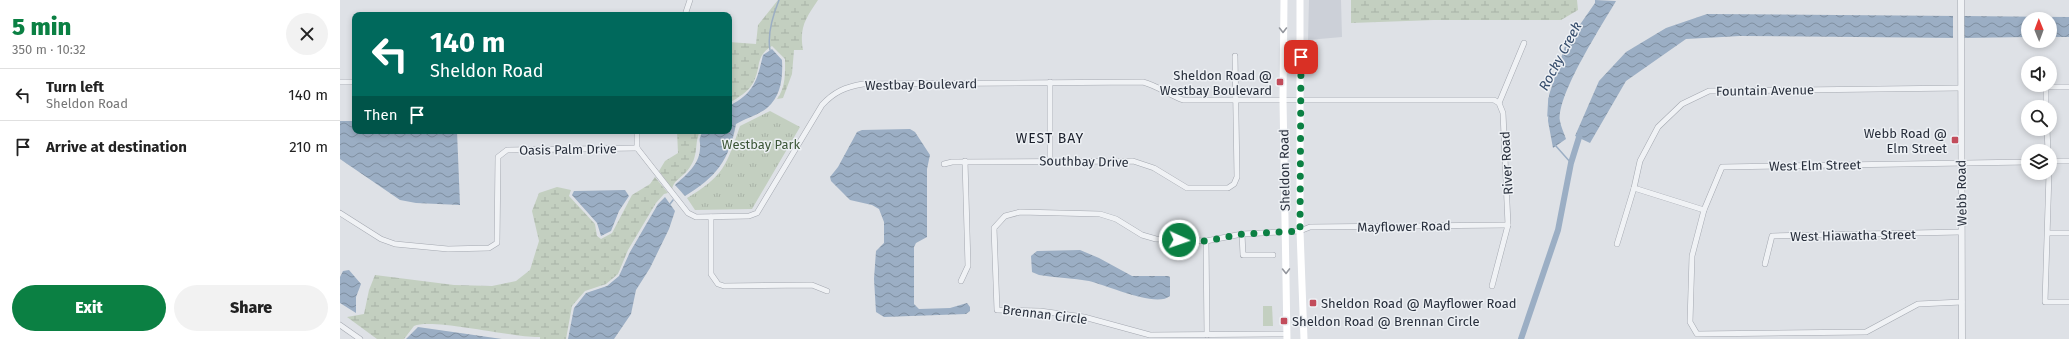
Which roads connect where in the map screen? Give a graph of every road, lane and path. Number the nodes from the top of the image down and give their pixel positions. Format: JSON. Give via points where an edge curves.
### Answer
{"nodes":[{"id":1,"x":690,"y":0,"type":"edge"},
{"id":2,"x":1284,"y":0,"type":"edge"},
{"id":3,"x":1300,"y":0,"type":"edge"},
{"id":4,"x":1961,"y":0,"type":"edge"},
{"id":5,"x":686,"y":12,"type":"edge"},
{"id":6,"x":1524,"y":43,"type":"dead end"},
{"id":7,"x":1235,"y":56,"type":"dead end"},
{"id":8,"x":340,"y":82,"type":"edge"},
{"id":9,"x":352,"y":82,"type":"edge"},
{"id":10,"x":1050,"y":82,"type":"junction"},
{"id":11,"x":2069,"y":87,"type":"edge"},
{"id":12,"x":1960,"y":88,"type":"junction"},
{"id":13,"x":1283,"y":99,"type":"junction"},
{"id":14,"x":1236,"y":100,"type":"junction"},
{"id":15,"x":2046,"y":100,"type":"edge"},
{"id":16,"x":1301,"y":101,"type":"junction"},
{"id":17,"x":1499,"y":103,"type":"junction"},
{"id":18,"x":637,"y":134,"type":"edge"},
{"id":19,"x":637,"y":148,"type":"junction"},
{"id":20,"x":1050,"y":160,"type":"junction"},
{"id":21,"x":965,"y":161,"type":"junction"},
{"id":22,"x":2057,"y":161,"type":"edge"},
{"id":23,"x":2069,"y":161,"type":"edge"},
{"id":24,"x":2021,"y":162,"type":"edge"},
{"id":25,"x":1960,"y":163,"type":"junction"},
{"id":26,"x":944,"y":164,"type":"dead end"},
{"id":27,"x":2049,"y":180,"type":"edge"},
{"id":28,"x":1634,"y":188,"type":"junction"},
{"id":29,"x":1704,"y":210,"type":"junction"},
{"id":30,"x":340,"y":213,"type":"edge"},
{"id":31,"x":711,"y":217,"type":"junction"},
{"id":32,"x":1508,"y":225,"type":"junction"},
{"id":33,"x":1300,"y":231,"type":"junction"},
{"id":34,"x":1285,"y":232,"type":"junction"},
{"id":35,"x":1962,"y":232,"type":"junction"},
{"id":36,"x":2048,"y":233,"type":"junction"},
{"id":37,"x":2069,"y":233,"type":"edge"},
{"id":38,"x":1242,"y":234,"type":"junction"},
{"id":39,"x":1206,"y":241,"type":"junction"},
{"id":40,"x":1617,"y":244,"type":"dead end"},
{"id":41,"x":1273,"y":255,"type":"dead end"},
{"id":42,"x":1766,"y":264,"type":"dead end"},
{"id":43,"x":961,"y":281,"type":"dead end"},
{"id":44,"x":1492,"y":286,"type":"dead end"},
{"id":45,"x":827,"y":291,"type":"dead end"},
{"id":46,"x":1962,"y":302,"type":"junction"},
{"id":47,"x":2069,"y":302,"type":"edge"},
{"id":48,"x":340,"y":325,"type":"edge"},
{"id":49,"x":1206,"y":335,"type":"junction"},
{"id":50,"x":1150,"y":337,"type":"edge"},
{"id":51,"x":1163,"y":337,"type":"edge"},
{"id":52,"x":1287,"y":337,"type":"edge"},
{"id":53,"x":360,"y":339,"type":"edge"},
{"id":54,"x":1304,"y":339,"type":"edge"},
{"id":55,"x":1962,"y":339,"type":"edge"}],
"edges":[{"from":1,"to":5,"type":"street"},
{"from":2,"to":13,"type":"main road","name":"Sheldon Road","one_way":true},
{"from":3,"to":16,"type":"main road","name":"Sheldon Road"},
{"from":4,"to":12,"type":"street","name":"Webb Road"},
{"from":6,"to":17,"type":"street"},
{"from":7,"to":14,"type":"street","name":"Southbay Drive"},
{"from":8,"to":9,"type":"street"},
{"from":10,"to":14,"type":"street","name":"Westbay Boulevard","via":[[1143,82],[1157,85],[1183,100]]},
{"from":10,"to":20,"type":"street"},
{"from":10,"to":31,"type":"street","name":"Westbay Boulevard","via":[[863,84],[845,87],[832,95],[822,106],[756,213],[749,216]]},
{"from":11,"to":15,"type":"street","via":[[2046,87]]},
{"from":12,"to":25,"type":"street","name":"Webb Road"},
{"from":12,"to":28,"type":"street","name":"Fountain Avenue","via":[[1709,91],[1682,104],[1658,127],[1640,161]]},
{"from":13,"to":14,"type":"street","name":"Westbay Boulevard"},
{"from":13,"to":16,"type":"street","name":"Westbay Boulevard"},
{"from":13,"to":34,"type":"main road","name":"Sheldon Road"},
{"from":14,"to":20,"type":"street","name":"Southbay Drive","via":[[1236,177],[1234,184],[1228,188],[1187,188],[1154,168],[1133,161]]},
{"from":16,"to":17,"type":"street","via":[[1494,100]]},
{"from":16,"to":33,"type":"main road","name":"Sheldon Road"},
{"from":17,"to":32,"type":"street","name":"River Road","via":[[1503,112]]},
{"from":18,"to":19,"type":"street"},
{"from":19,"to":30,"type":"street","name":"Oasis Palm Drive","via":[[507,150],[498,157],[497,243],[490,248],[448,249],[396,244],[381,238]]},
{"from":19,"to":31,"type":"street","name":"Westbay Boulevard","via":[[688,213],[696,217]]},
{"from":20,"to":21,"type":"street","name":"Southbay Drive"},
{"from":21,"to":26,"type":"street","name":"Southbay Drive"},
{"from":21,"to":43,"type":"street","via":[[968,266]]},
{"from":22,"to":23,"type":"street"},
{"from":24,"to":25,"type":"street","name":"West Elm Street"},
{"from":25,"to":29,"type":"street","name":"West Elm Street","via":[[1722,167]]},
{"from":25,"to":35,"type":"street","name":"Webb Road"},
{"from":27,"to":36,"type":"street"},
{"from":28,"to":29,"type":"street"},
{"from":28,"to":40,"type":"street","name":"Fountain Avenue"},
{"from":29,"to":46,"type":"street","via":[[1692,256],[1690,322],[1697,334],[1866,332],[1918,304]]},
{"from":31,"to":45,"type":"street","via":[[711,274],[718,284],[812,285]]},
{"from":32,"to":33,"type":"street","name":"Mayflower Road","via":[[1310,227]]},
{"from":32,"to":44,"type":"street","name":"River Road"},
{"from":33,"to":34,"type":"street","name":"Brennan Circle"},
{"from":33,"to":54,"type":"main road","name":"Sheldon Road"},
{"from":34,"to":38,"type":"street","name":"Brennan Circle"},
{"from":34,"to":52,"type":"main road","name":"Sheldon Road","one_way":true},
{"from":35,"to":42,"type":"street","name":"West Hiawatha Street","via":[[1772,236]]},
{"from":35,"to":46,"type":"street","name":"Webb Road"},
{"from":36,"to":37,"type":"street"},
{"from":36,"to":47,"type":"street","via":[[2045,302]]},
{"from":38,"to":39,"type":"street","name":"Brennan Circle"},
{"from":38,"to":41,"type":"street","via":[[1243,255]]},
{"from":39,"to":49,"type":"street"},
{"from":39,"to":50,"type":"street","name":"Brennan Circle","via":[[1156,239],[1142,235],[1116,219],[1100,214],[1020,212],[1005,216],[994,228],[997,310],[1040,311],[1084,317]]},
{"from":46,"to":55,"type":"street","name":"Webb Road"},
{"from":48,"to":53,"type":"street"},
{"from":49,"to":51,"type":"street","name":"Brennan Circle"},
{"from":49,"to":52,"type":"street","name":"Brennan Circle","via":[[1274,334]]},
{"from":50,"to":51,"type":"street","name":"Brennan Circle"}]}
